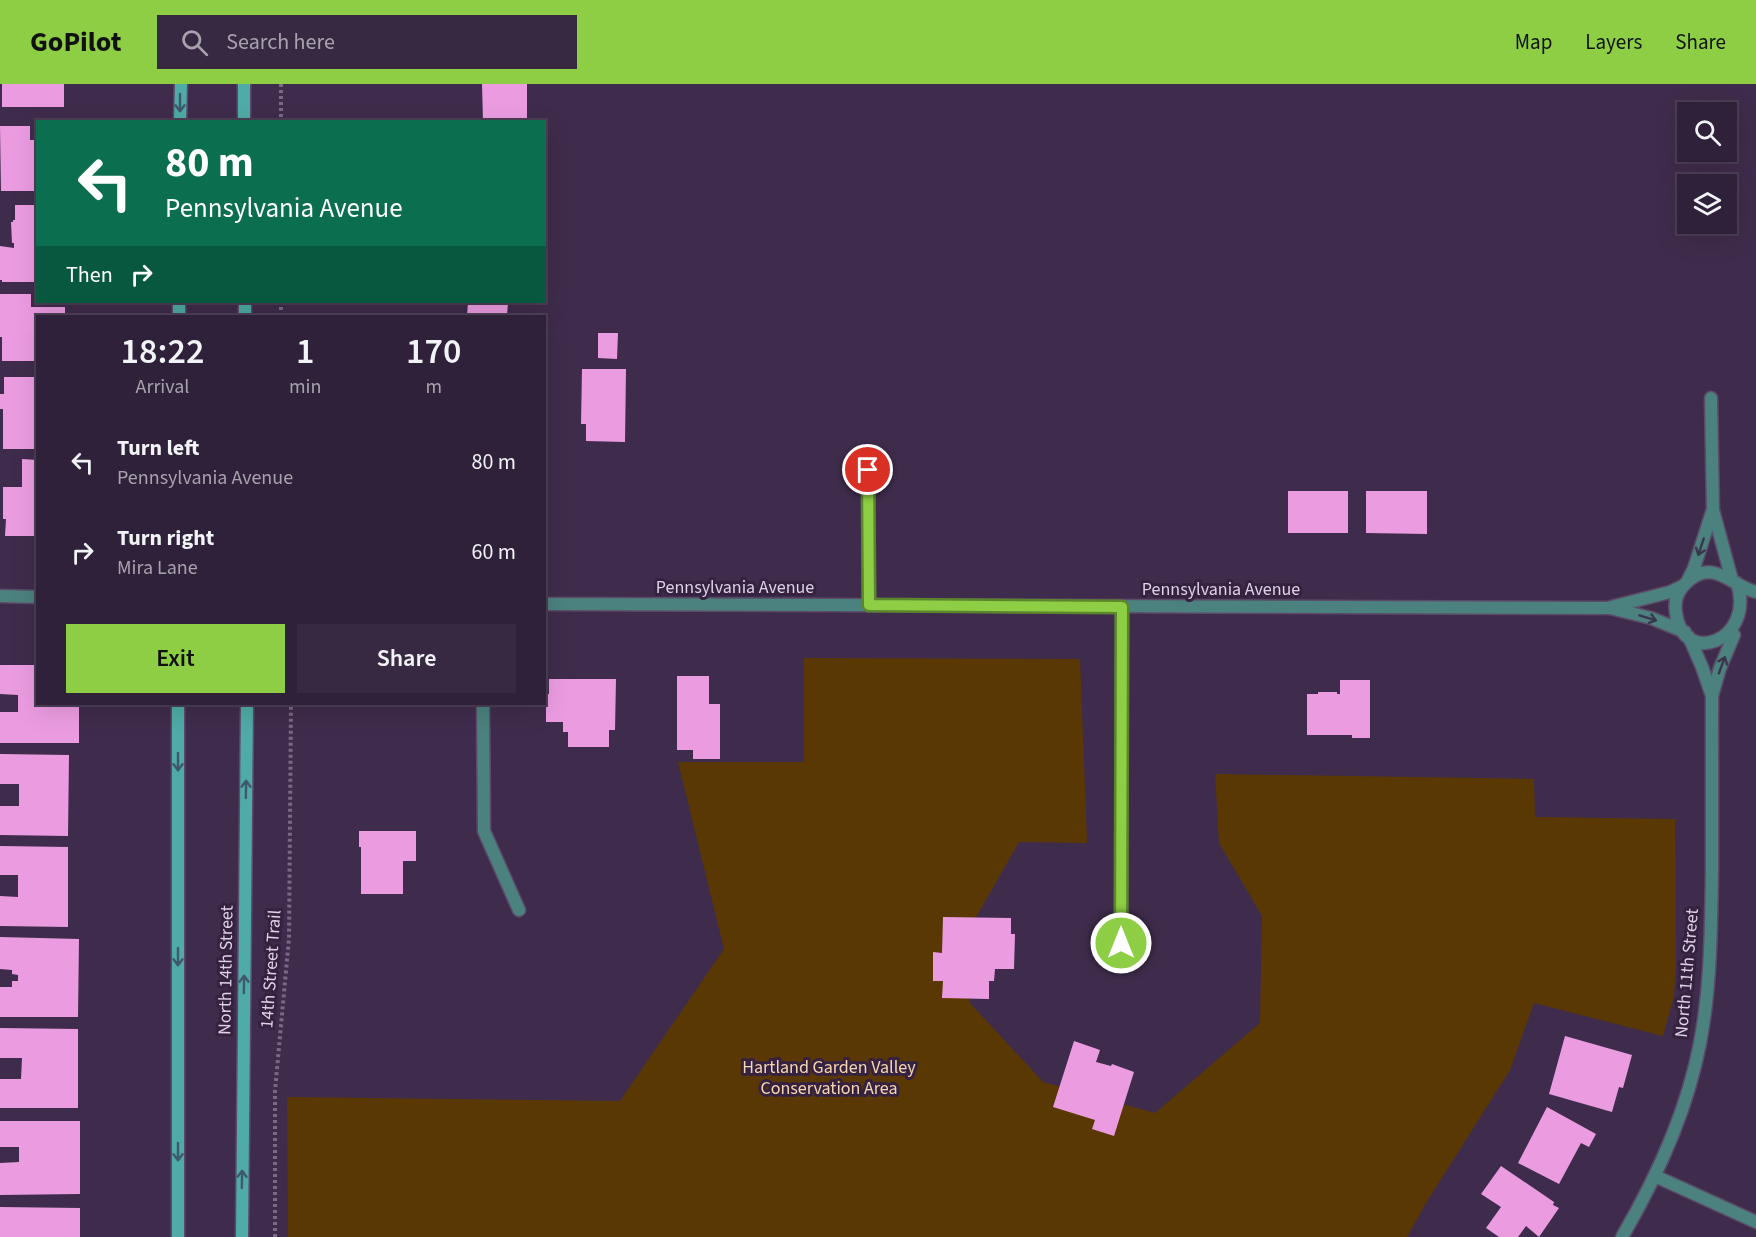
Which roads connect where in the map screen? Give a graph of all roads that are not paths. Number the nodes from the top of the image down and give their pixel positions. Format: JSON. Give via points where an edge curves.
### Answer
{"nodes":[{"id":1,"x":181,"y":84,"type":"edge"},
{"id":2,"x":244,"y":84,"type":"edge"},
{"id":3,"x":180,"y":120,"type":"edge"},
{"id":4,"x":244,"y":120,"type":"edge"},
{"id":5,"x":1712,"y":398,"type":"dead end"},
{"id":6,"x":868,"y":470,"type":"dead end"},
{"id":7,"x":1713,"y":510,"type":"junction"},
{"id":8,"x":1734,"y":582,"type":"junction"},
{"id":9,"x":1685,"y":584,"type":"junction"},
{"id":10,"x":1756,"y":592,"type":"edge"},
{"id":11,"x":0,"y":596,"type":"edge"},
{"id":12,"x":36,"y":597,"type":"edge"},
{"id":13,"x":546,"y":604,"type":"edge"},
{"id":14,"x":869,"y":605,"type":"junction"},
{"id":15,"x":1122,"y":607,"type":"junction"},
{"id":16,"x":1610,"y":608,"type":"junction"},
{"id":17,"x":1740,"y":630,"type":"junction"},
{"id":18,"x":1687,"y":634,"type":"junction"},
{"id":19,"x":1712,"y":696,"type":"junction"},
{"id":20,"x":178,"y":705,"type":"edge"},
{"id":21,"x":247,"y":705,"type":"edge"},
{"id":22,"x":483,"y":705,"type":"edge"},
{"id":23,"x":519,"y":910,"type":"dead end"},
{"id":24,"x":1121,"y":943,"type":"dead end"},
{"id":25,"x":1655,"y":1176,"type":"junction"},
{"id":26,"x":1756,"y":1222,"type":"edge"},
{"id":27,"x":178,"y":1237,"type":"edge"},
{"id":28,"x":242,"y":1237,"type":"edge"},
{"id":29,"x":1622,"y":1237,"type":"edge"}],
"edges":[{"from":1,"to":3,"type":"main road","one_way":true},
{"from":2,"to":4,"type":"main road"},
{"from":5,"to":7,"type":"street"},
{"from":6,"to":14,"type":"street"},
{"from":7,"to":8,"type":"street"},
{"from":7,"to":9,"type":"street","one_way":true},
{"from":8,"to":9,"type":"street","via":[[1715,573],[1702,574]]},
{"from":8,"to":10,"type":"street"},
{"from":8,"to":17,"type":"street","via":[[1744,594],[1746,606]]},
{"from":9,"to":16,"type":"street","name":"Pennsylvania Avenue","via":[[1670,592]]},
{"from":9,"to":18,"type":"street","via":[[1675,607],[1676,618]]},
{"from":11,"to":12,"type":"street"},
{"from":13,"to":14,"type":"street","name":"Pennsylvania Avenue"},
{"from":14,"to":15,"type":"street","name":"Pennsylvania Avenue"},
{"from":15,"to":16,"type":"street","name":"Pennsylvania Avenue"},
{"from":15,"to":24,"type":"street"},
{"from":16,"to":18,"type":"street","name":"Pennsylvania Avenue","one_way":true,"via":[[1651,618]]},
{"from":17,"to":18,"type":"street","via":[[1710,644]]},
{"from":19,"to":17,"type":"street","name":"North 11th Street","one_way":true},
{"from":18,"to":19,"type":"street","name":"North 11th Street"},
{"from":19,"to":25,"type":"street","name":"North 11th Street","via":[[1712,888],[1706,1007],[1700,1046],[1680,1115]]},
{"from":20,"to":27,"type":"main road","one_way":true},
{"from":28,"to":21,"type":"main road","name":"North 14th Street","one_way":true},
{"from":22,"to":23,"type":"street","via":[[484,831]]},
{"from":25,"to":26,"type":"street"},
{"from":25,"to":29,"type":"street","name":"North 11th Street"}]}
